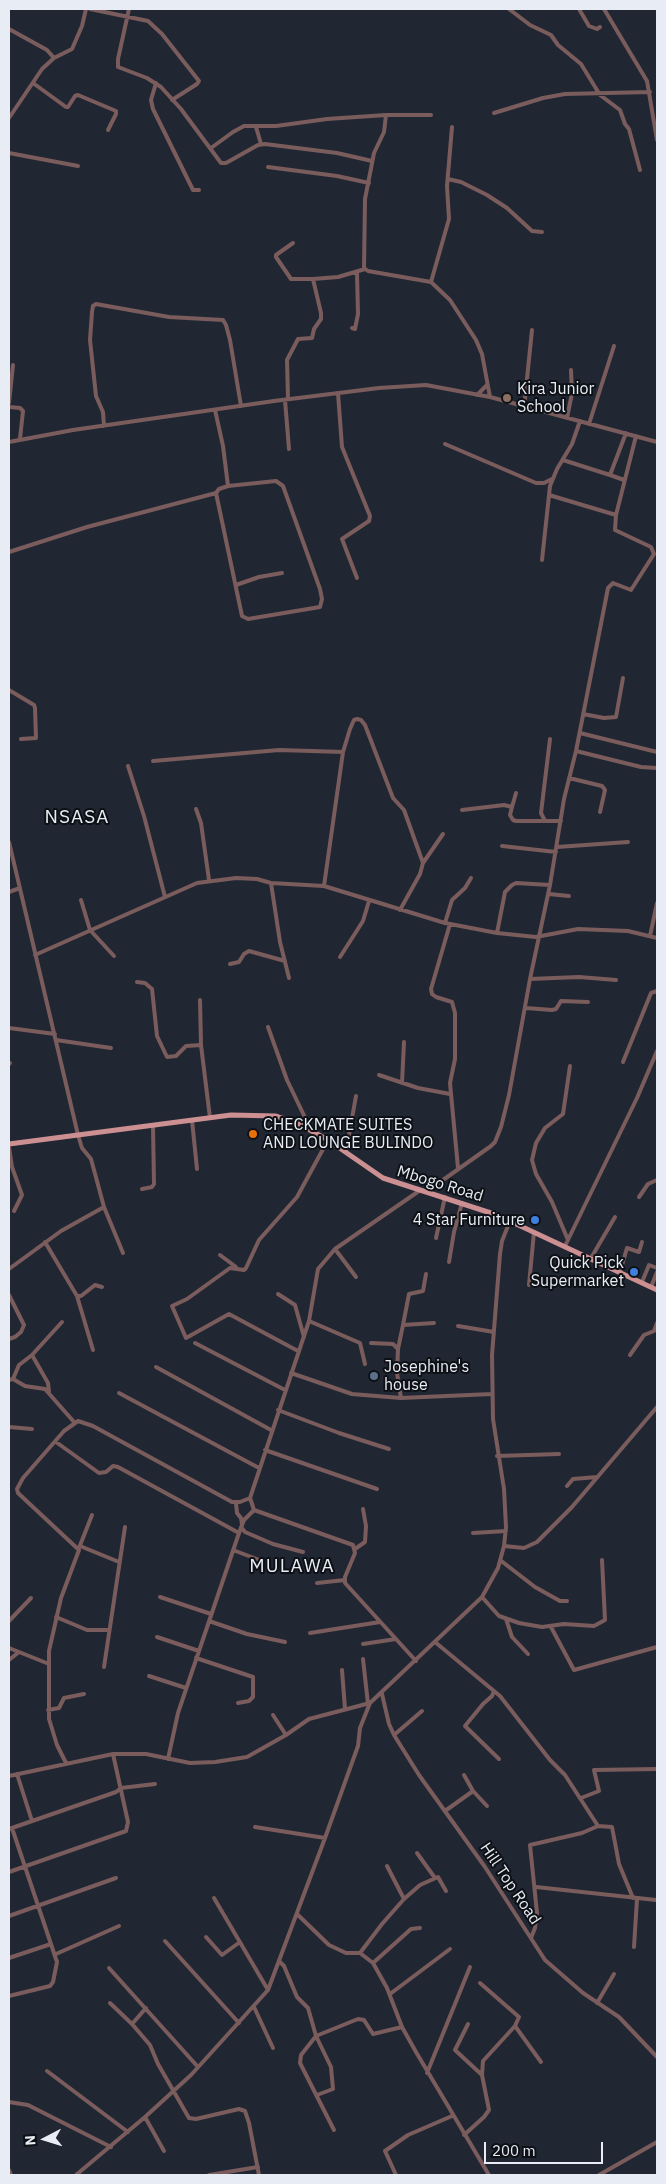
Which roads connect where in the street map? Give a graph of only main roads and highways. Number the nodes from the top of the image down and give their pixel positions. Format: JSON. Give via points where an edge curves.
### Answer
{"nodes":[{"id":1,"x":9,"y":1145,"type":"edge"},
{"id":2,"x":657,"y":1290,"type":"edge"}],
"edges":[{"from":1,"to":2,"type":"main road","name":"Mbogo Road","via":[[192,1120],[270,1115],[311,1130],[382,1178],[510,1220]]}]}
